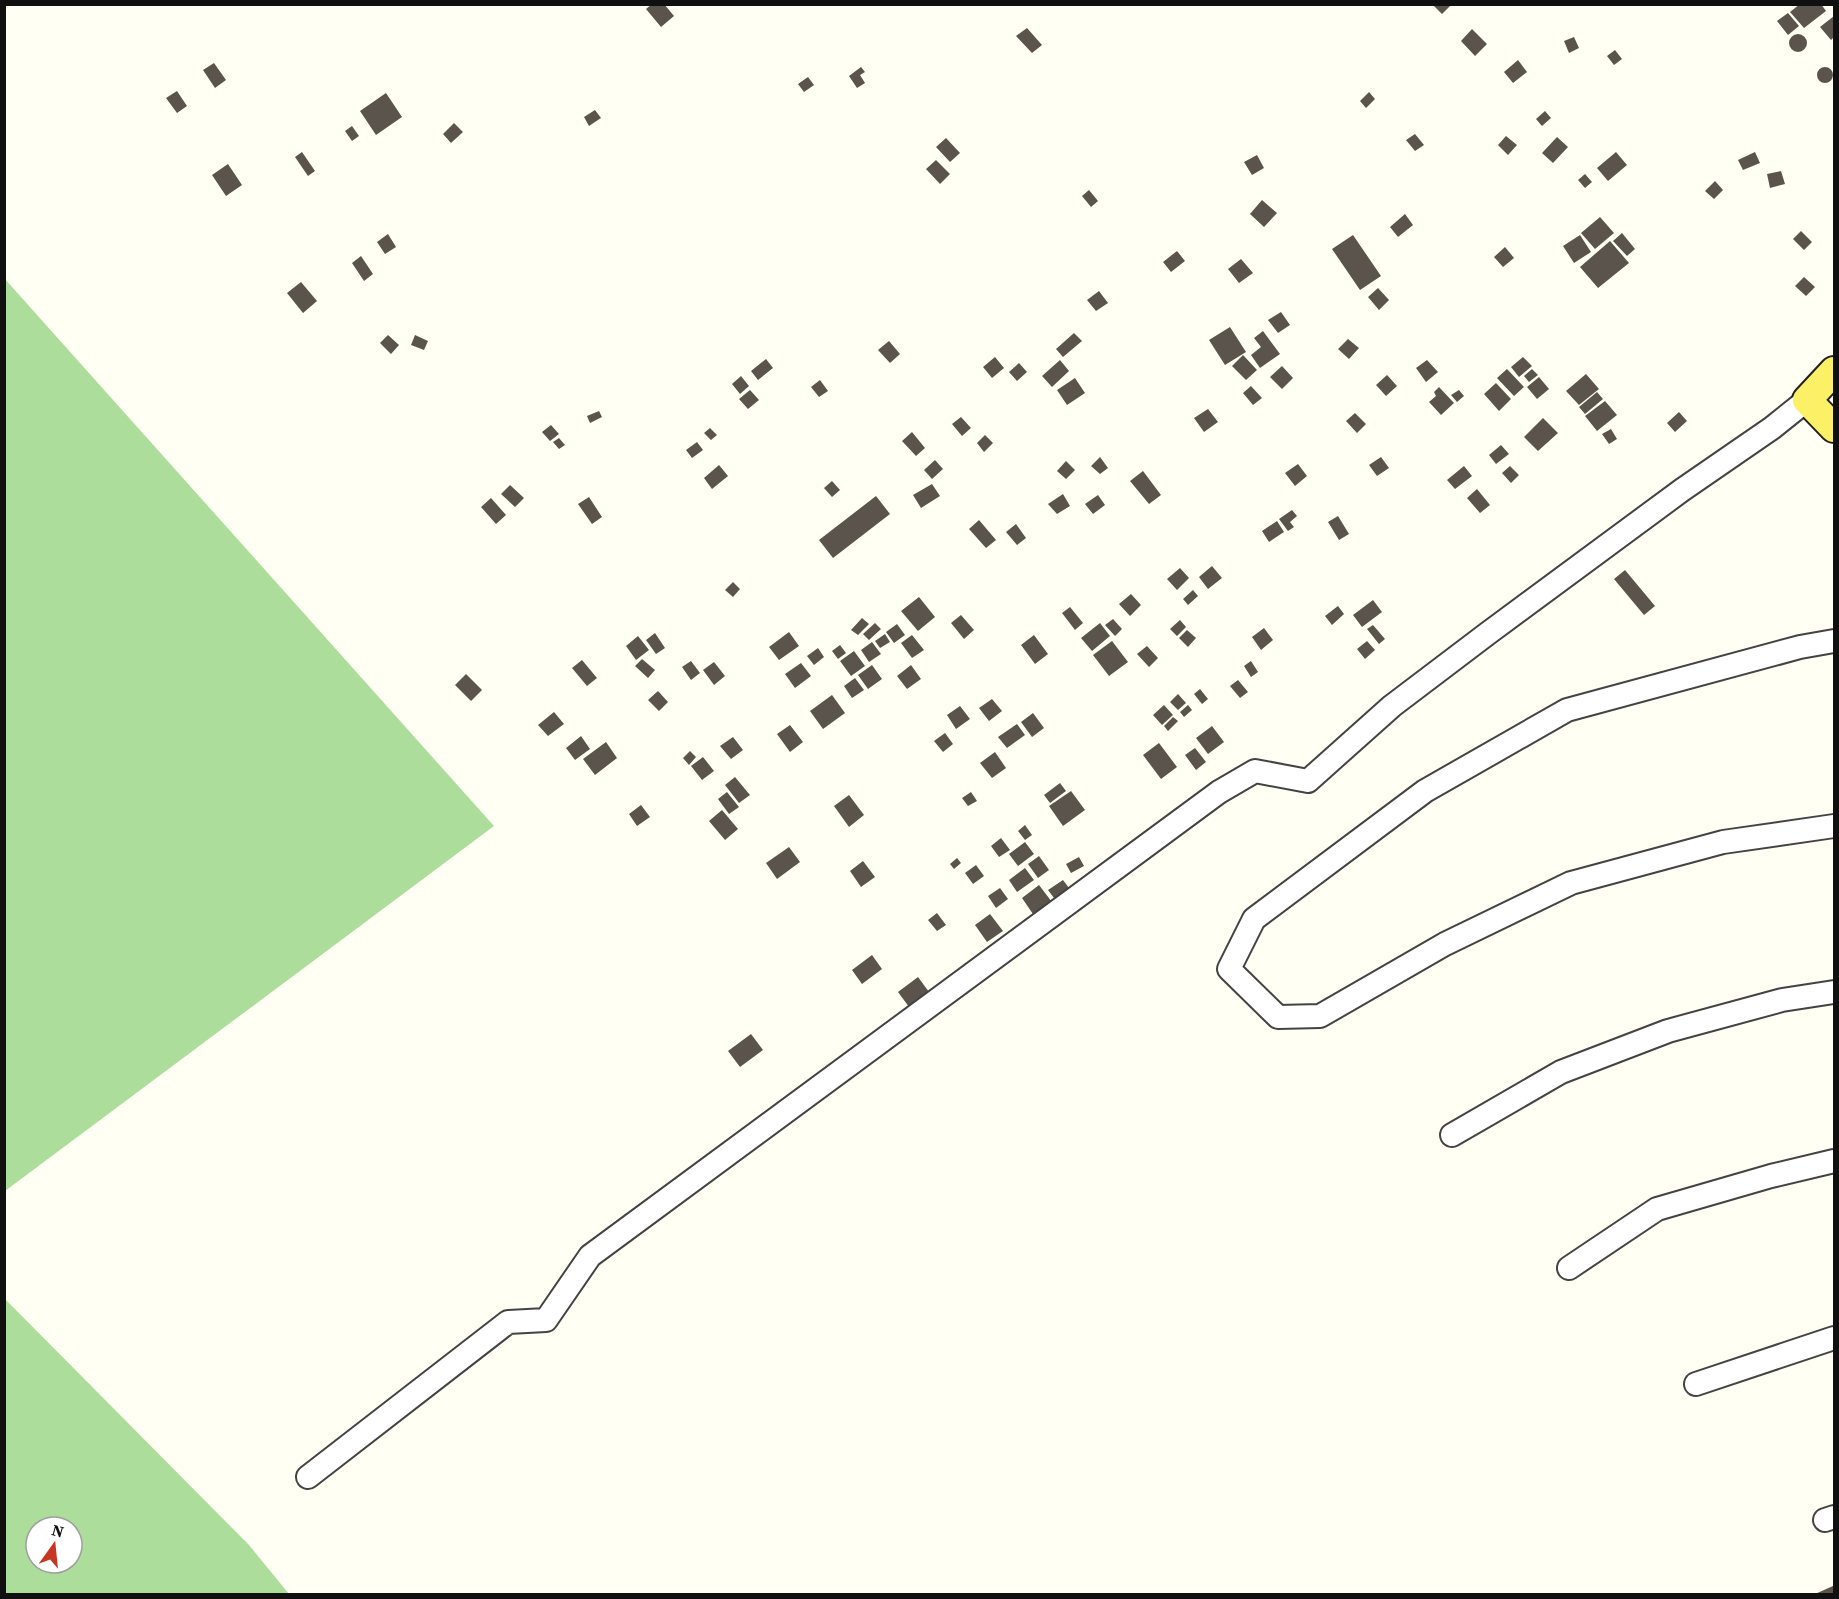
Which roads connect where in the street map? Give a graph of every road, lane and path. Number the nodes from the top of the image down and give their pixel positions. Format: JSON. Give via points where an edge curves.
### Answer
{"nodes":[{"id":1,"x":1834,"y":371,"type":"edge"},
{"id":2,"x":1807,"y":400,"type":"junction"},
{"id":3,"x":1834,"y":428,"type":"edge"},
{"id":4,"x":1834,"y":641,"type":"edge"},
{"id":5,"x":1834,"y":826,"type":"edge"},
{"id":6,"x":1834,"y":992,"type":"edge"},
{"id":7,"x":1452,"y":1135,"type":"dead end"},
{"id":8,"x":1834,"y":1161,"type":"edge"},
{"id":9,"x":1569,"y":1268,"type":"dead end"},
{"id":10,"x":1834,"y":1338,"type":"edge"},
{"id":11,"x":1696,"y":1384,"type":"dead end"},
{"id":12,"x":308,"y":1477,"type":"dead end"}],
"edges":[{"from":1,"to":2,"type":"main road"},
{"from":2,"to":3,"type":"main road"},
{"from":2,"to":12,"type":"street","via":[[1392,706],[1308,781],[1255,771],[1219,792],[590,1256],[546,1320],[508,1322]]},
{"from":4,"to":5,"type":"street","via":[[1567,710],[1425,791],[1254,919],[1228,969],[1278,1017],[1320,1016],[1445,944],[1571,883],[1723,842]]},
{"from":6,"to":7,"type":"street","via":[[1782,1000],[1668,1031],[1560,1072]]},
{"from":8,"to":9,"type":"street","via":[[1657,1209]]},
{"from":10,"to":11,"type":"street"}]}
